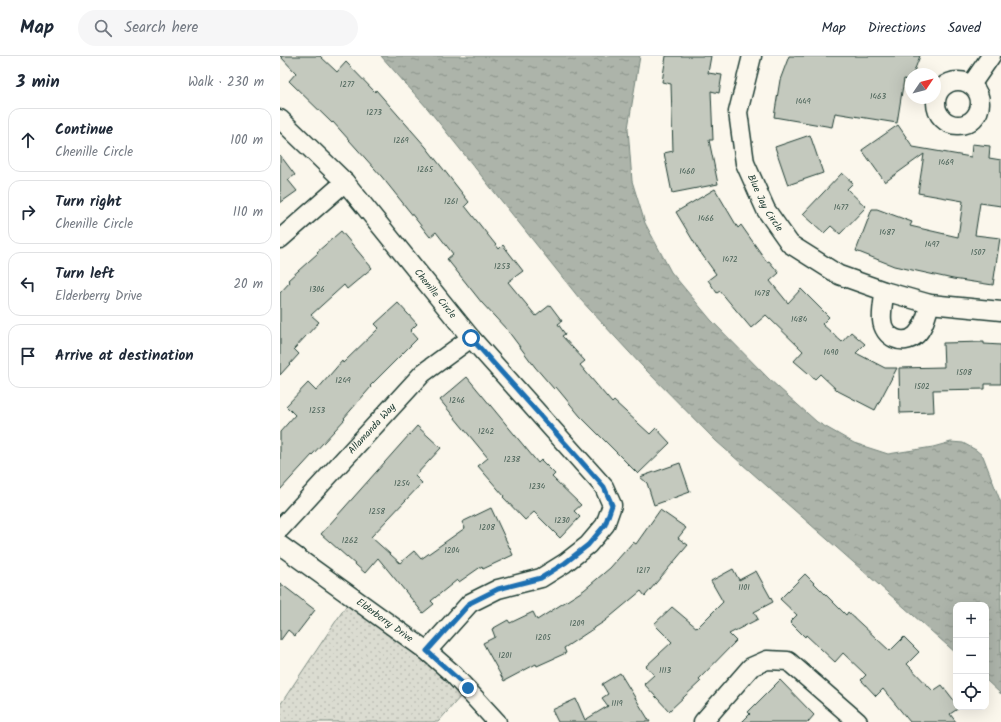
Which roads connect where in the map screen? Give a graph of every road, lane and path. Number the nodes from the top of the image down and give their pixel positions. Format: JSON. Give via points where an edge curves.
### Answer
{"nodes":[{"id":1,"x":752,"y":56,"type":"edge"},
{"id":2,"x":991,"y":56,"type":"edge"},
{"id":3,"x":971,"y":85,"type":"dead end"},
{"id":4,"x":280,"y":119,"type":"edge"},
{"id":5,"x":345,"y":182,"type":"junction"},
{"id":6,"x":280,"y":239,"type":"edge"},
{"id":7,"x":884,"y":291,"type":"junction"},
{"id":8,"x":930,"y":304,"type":"junction"},
{"id":9,"x":1001,"y":311,"type":"edge"},
{"id":10,"x":471,"y":338,"type":"junction"},
{"id":11,"x":280,"y":528,"type":"edge"},
{"id":12,"x":280,"y":545,"type":"edge"},
{"id":13,"x":427,"y":651,"type":"junction"},
{"id":14,"x":497,"y":722,"type":"edge"},
{"id":15,"x":703,"y":722,"type":"edge"},
{"id":16,"x":858,"y":722,"type":"edge"}],
"edges":[{"from":1,"to":7,"type":"street","name":"Blue Jay Circle","via":[[738,112],[745,163],[766,210],[790,244],[839,276]]},
{"from":2,"to":3,"type":"street"},
{"from":4,"to":5,"type":"street","name":"Chenille Circle"},
{"from":5,"to":6,"type":"street"},
{"from":5,"to":10,"type":"street","name":"Chenille Circle"},
{"from":7,"to":8,"type":"street","name":"Blue Jay Circle"},
{"from":7,"to":8,"type":"street","via":[[882,320],[885,331],[898,341],[908,340],[917,335]]},
{"from":8,"to":9,"type":"street","name":"Blue Jay Circle"},
{"from":10,"to":11,"type":"street","name":"Allamanda Way","via":[[423,373]]},
{"from":10,"to":13,"type":"street","name":"Chenille Circle","via":[[604,487],[612,505],[605,525],[588,545],[571,559],[541,578],[498,589],[470,603]]},
{"from":12,"to":13,"type":"street","name":"Elderberry Drive"},
{"from":13,"to":14,"type":"street","name":"Elderberry Drive","via":[[451,672]]},
{"from":15,"to":16,"type":"street","via":[[751,667],[766,660],[788,661]]}]}
